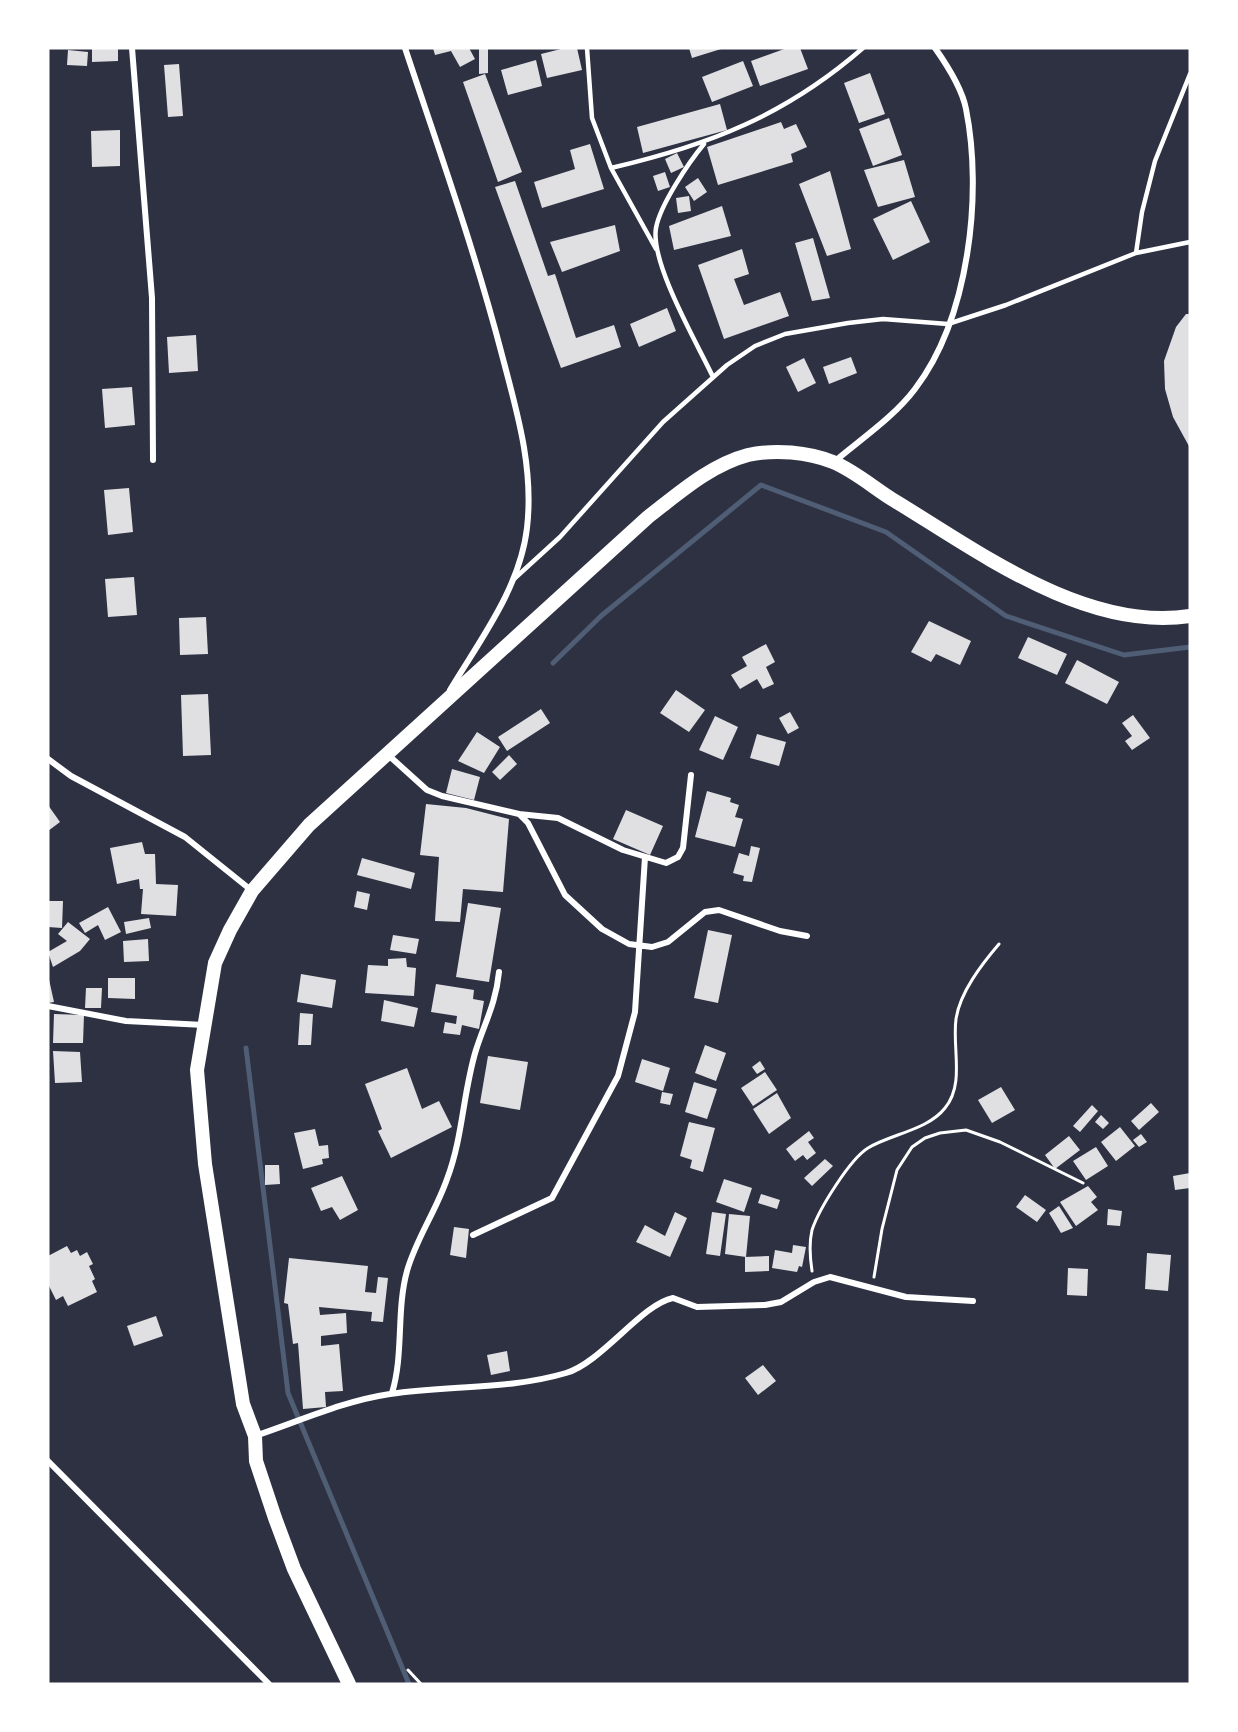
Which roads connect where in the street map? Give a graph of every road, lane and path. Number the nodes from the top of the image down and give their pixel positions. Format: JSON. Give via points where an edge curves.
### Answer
{"nodes":[{"id":1,"x":132,"y":48,"type":"edge"},
{"id":2,"x":405,"y":48,"type":"edge"},
{"id":3,"x":587,"y":48,"type":"edge"},
{"id":4,"x":863,"y":48,"type":"edge"},
{"id":5,"x":935,"y":48,"type":"edge"},
{"id":6,"x":1190,"y":74,"type":"edge"},
{"id":7,"x":705,"y":143,"type":"junction"},
{"id":8,"x":611,"y":168,"type":"junction"},
{"id":9,"x":1190,"y":242,"type":"edge"},
{"id":10,"x":657,"y":251,"type":"junction"},
{"id":11,"x":1136,"y":253,"type":"junction"},
{"id":12,"x":948,"y":324,"type":"junction"},
{"id":13,"x":713,"y":377,"type":"junction"},
{"id":14,"x":153,"y":460,"type":"dead end"},
{"id":15,"x":834,"y":462,"type":"junction"},
{"id":16,"x":514,"y":579,"type":"junction"},
{"id":17,"x":1190,"y":616,"type":"edge"},
{"id":18,"x":441,"y":704,"type":"junction"},
{"id":19,"x":386,"y":753,"type":"junction"},
{"id":20,"x":48,"y":759,"type":"edge"},
{"id":21,"x":691,"y":775,"type":"dead end"},
{"id":22,"x":519,"y":814,"type":"junction"},
{"id":23,"x":645,"y":857,"type":"junction"},
{"id":24,"x":252,"y":891,"type":"junction"},
{"id":25,"x":807,"y":936,"type":"dead end"},
{"id":26,"x":999,"y":944,"type":"dead end"},
{"id":27,"x":640,"y":946,"type":"junction"},
{"id":28,"x":499,"y":972,"type":"dead end"},
{"id":29,"x":48,"y":1006,"type":"edge"},
{"id":30,"x":205,"y":1025,"type":"junction"},
{"id":31,"x":1083,"y":1183,"type":"dead end"},
{"id":32,"x":473,"y":1235,"type":"dead end"},
{"id":33,"x":814,"y":1282,"type":"junction"},
{"id":34,"x":865,"y":1288,"type":"junction"},
{"id":35,"x":974,"y":1301,"type":"dead end"},
{"id":36,"x":392,"y":1393,"type":"junction"},
{"id":37,"x":255,"y":1436,"type":"junction"},
{"id":38,"x":48,"y":1461,"type":"edge"},
{"id":39,"x":408,"y":1670,"type":"dead end"},
{"id":40,"x":269,"y":1684,"type":"edge"},
{"id":41,"x":349,"y":1684,"type":"edge"},
{"id":42,"x":421,"y":1684,"type":"edge"}],
"edges":[{"from":1,"to":14,"type":"street","via":[[152,297]]},
{"from":2,"to":16,"type":"street","via":[[473,252],[526,452],[527,530]]},
{"from":3,"to":8,"type":"lane","via":[[592,118]]},
{"from":4,"to":7,"type":"lane","via":[[789,104]]},
{"from":5,"to":12,"type":"street","via":[[966,107],[971,157],[973,208],[969,245]]},
{"from":6,"to":11,"type":"lane","via":[[1155,161]]},
{"from":7,"to":8,"type":"lane"},
{"from":7,"to":10,"type":"lane","via":[[686,165],[656,227]]},
{"from":8,"to":10,"type":"lane"},
{"from":9,"to":11,"type":"lane"},
{"from":10,"to":13,"type":"lane"},
{"from":11,"to":12,"type":"lane"},
{"from":12,"to":13,"type":"lane","via":[[883,319],[785,334],[755,346]]},
{"from":12,"to":15,"type":"street","via":[[915,389]]},
{"from":13,"to":16,"type":"lane","via":[[663,422],[560,537]]},
{"from":15,"to":17,"type":"main road","via":[[1015,572],[1059,594],[1099,610],[1142,618]]},
{"from":15,"to":18,"type":"main road","via":[[789,451],[748,455],[704,474],[648,517]]},
{"from":16,"to":18,"type":"street"},
{"from":18,"to":19,"type":"main road"},
{"from":19,"to":22,"type":"street","via":[[427,790]]},
{"from":19,"to":24,"type":"main road","via":[[309,825]]},
{"from":20,"to":24,"type":"street","via":[[71,776],[185,837]]},
{"from":21,"to":23,"type":"street","via":[[683,848],[666,863]]},
{"from":22,"to":23,"type":"street","via":[[558,818]]},
{"from":22,"to":27,"type":"street","via":[[528,823],[565,895],[617,939]]},
{"from":23,"to":27,"type":"street"},
{"from":24,"to":30,"type":"main road","via":[[215,963]]},
{"from":25,"to":27,"type":"street","via":[[719,910],[705,912],[669,942]]},
{"from":26,"to":33,"type":"path","via":[[973,980],[956,1016],[956,1081],[950,1101],[929,1122],[893,1136],[855,1158],[812,1230],[810,1257]]},
{"from":27,"to":32,"type":"street","via":[[635,1012],[618,1076],[557,1190],[545,1202]]},
{"from":28,"to":36,"type":"street","via":[[494,1006],[476,1050],[459,1141],[447,1180],[407,1271],[398,1370]]},
{"from":29,"to":30,"type":"street","via":[[126,1021]]},
{"from":30,"to":37,"type":"main road","via":[[197,1070],[205,1164],[243,1404]]},
{"from":31,"to":34,"type":"path","via":[[1000,1142],[966,1130],[925,1138],[912,1147],[897,1170],[877,1268]]},
{"from":33,"to":34,"type":"street","via":[[830,1277]]},
{"from":33,"to":36,"type":"street","via":[[791,1297],[765,1305],[710,1308],[668,1299],[568,1372],[508,1384]]},
{"from":34,"to":35,"type":"street","via":[[906,1297]]},
{"from":36,"to":37,"type":"street","via":[[366,1398]]},
{"from":37,"to":41,"type":"main road","via":[[256,1461],[282,1539]]},
{"from":38,"to":40,"type":"street"},
{"from":39,"to":42,"type":"path"}]}
